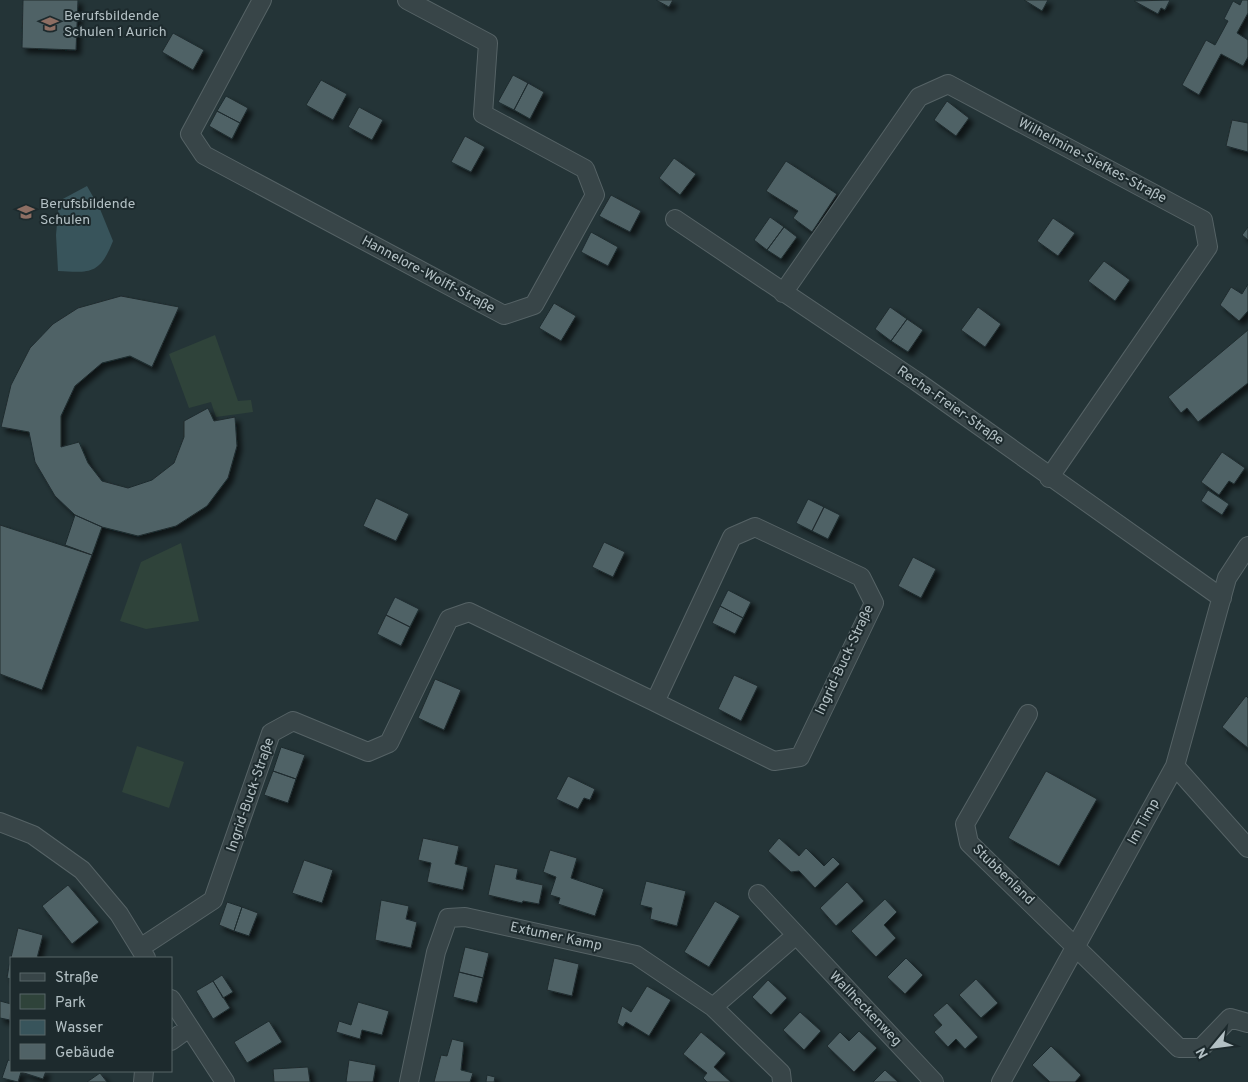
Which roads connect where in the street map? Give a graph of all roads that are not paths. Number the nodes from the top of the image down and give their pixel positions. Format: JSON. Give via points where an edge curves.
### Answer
{"nodes":[{"id":1,"x":262,"y":0,"type":"edge"},
{"id":2,"x":407,"y":0,"type":"edge"},
{"id":3,"x":675,"y":219,"type":"dead end"},
{"id":4,"x":783,"y":293,"type":"junction"},
{"id":5,"x":1050,"y":478,"type":"junction"},
{"id":6,"x":1248,"y":546,"type":"edge"},
{"id":7,"x":1222,"y":598,"type":"junction"},
{"id":8,"x":655,"y":702,"type":"junction"},
{"id":9,"x":1028,"y":714,"type":"dead end"},
{"id":10,"x":1175,"y":766,"type":"junction"},
{"id":11,"x":0,"y":822,"type":"edge"},
{"id":12,"x":1248,"y":848,"type":"edge"},
{"id":13,"x":758,"y":894,"type":"dead end"},
{"id":14,"x":795,"y":936,"type":"junction"},
{"id":15,"x":1076,"y":946,"type":"junction"},
{"id":16,"x":143,"y":953,"type":"edge"},
{"id":17,"x":172,"y":1001,"type":"edge"},
{"id":18,"x":713,"y":1007,"type":"junction"},
{"id":19,"x":1248,"y":1022,"type":"edge"},
{"id":20,"x":189,"y":1028,"type":"junction"},
{"id":21,"x":172,"y":1040,"type":"edge"},
{"id":22,"x":225,"y":1082,"type":"edge"},
{"id":23,"x":409,"y":1082,"type":"edge"},
{"id":24,"x":782,"y":1082,"type":"edge"},
{"id":25,"x":934,"y":1082,"type":"edge"},
{"id":26,"x":1001,"y":1082,"type":"edge"}],
"edges":[{"from":1,"to":2,"type":"street","name":"Hannelore-Wolff-Straße","via":[[190,134],[204,155],[504,315],[534,305],[596,195],[585,169],[483,114],[488,43]]},
{"from":3,"to":4,"type":"street","name":"Recha-Freier-Straße"},
{"from":4,"to":5,"type":"street","name":"Recha-Freier-Straße","via":[[916,381]]},
{"from":4,"to":5,"type":"street","name":"Wilhelmine-Siefkes-Straße","via":[[919,97],[948,84],[1203,220],[1208,247]]},
{"from":5,"to":7,"type":"street","name":"Recha-Freier-Straße"},
{"from":6,"to":7,"type":"street","name":"Im Timp","via":[[1227,578]]},
{"from":7,"to":10,"type":"street","name":"Im Timp"},
{"from":8,"to":8,"type":"street","name":"Ingrid-Buck-Straße","via":[[732,537],[755,527],[861,577],[874,603],[800,757],[774,760]]},
{"from":8,"to":16,"type":"street","name":"Ingrid-Buck-Straße","via":[[469,612],[449,620],[390,743],[368,752],[293,721],[271,733],[213,900]]},
{"from":9,"to":15,"type":"street","name":"Stubbenland","via":[[965,824],[969,843]]},
{"from":10,"to":12,"type":"street"},
{"from":10,"to":15,"type":"street","name":"Im Timp"},
{"from":11,"to":16,"type":"street","via":[[33,835],[82,870],[119,914]]},
{"from":13,"to":14,"type":"street","name":"Wallheckenweg"},
{"from":14,"to":18,"type":"street"},
{"from":14,"to":25,"type":"street","name":"Wallheckenweg"},
{"from":15,"to":19,"type":"street","name":"Stubbenland","via":[[1179,1048],[1201,1048],[1230,1018]]},
{"from":15,"to":26,"type":"street","name":"Im Timp"},
{"from":17,"to":20,"type":"street"},
{"from":18,"to":23,"type":"street","name":"Extumer Kamp","via":[[636,955],[465,917],[448,918],[436,952]]},
{"from":18,"to":24,"type":"street","name":"Extumer Kamp","via":[[781,1073]]},
{"from":20,"to":21,"type":"street"},
{"from":20,"to":22,"type":"street"}]}
